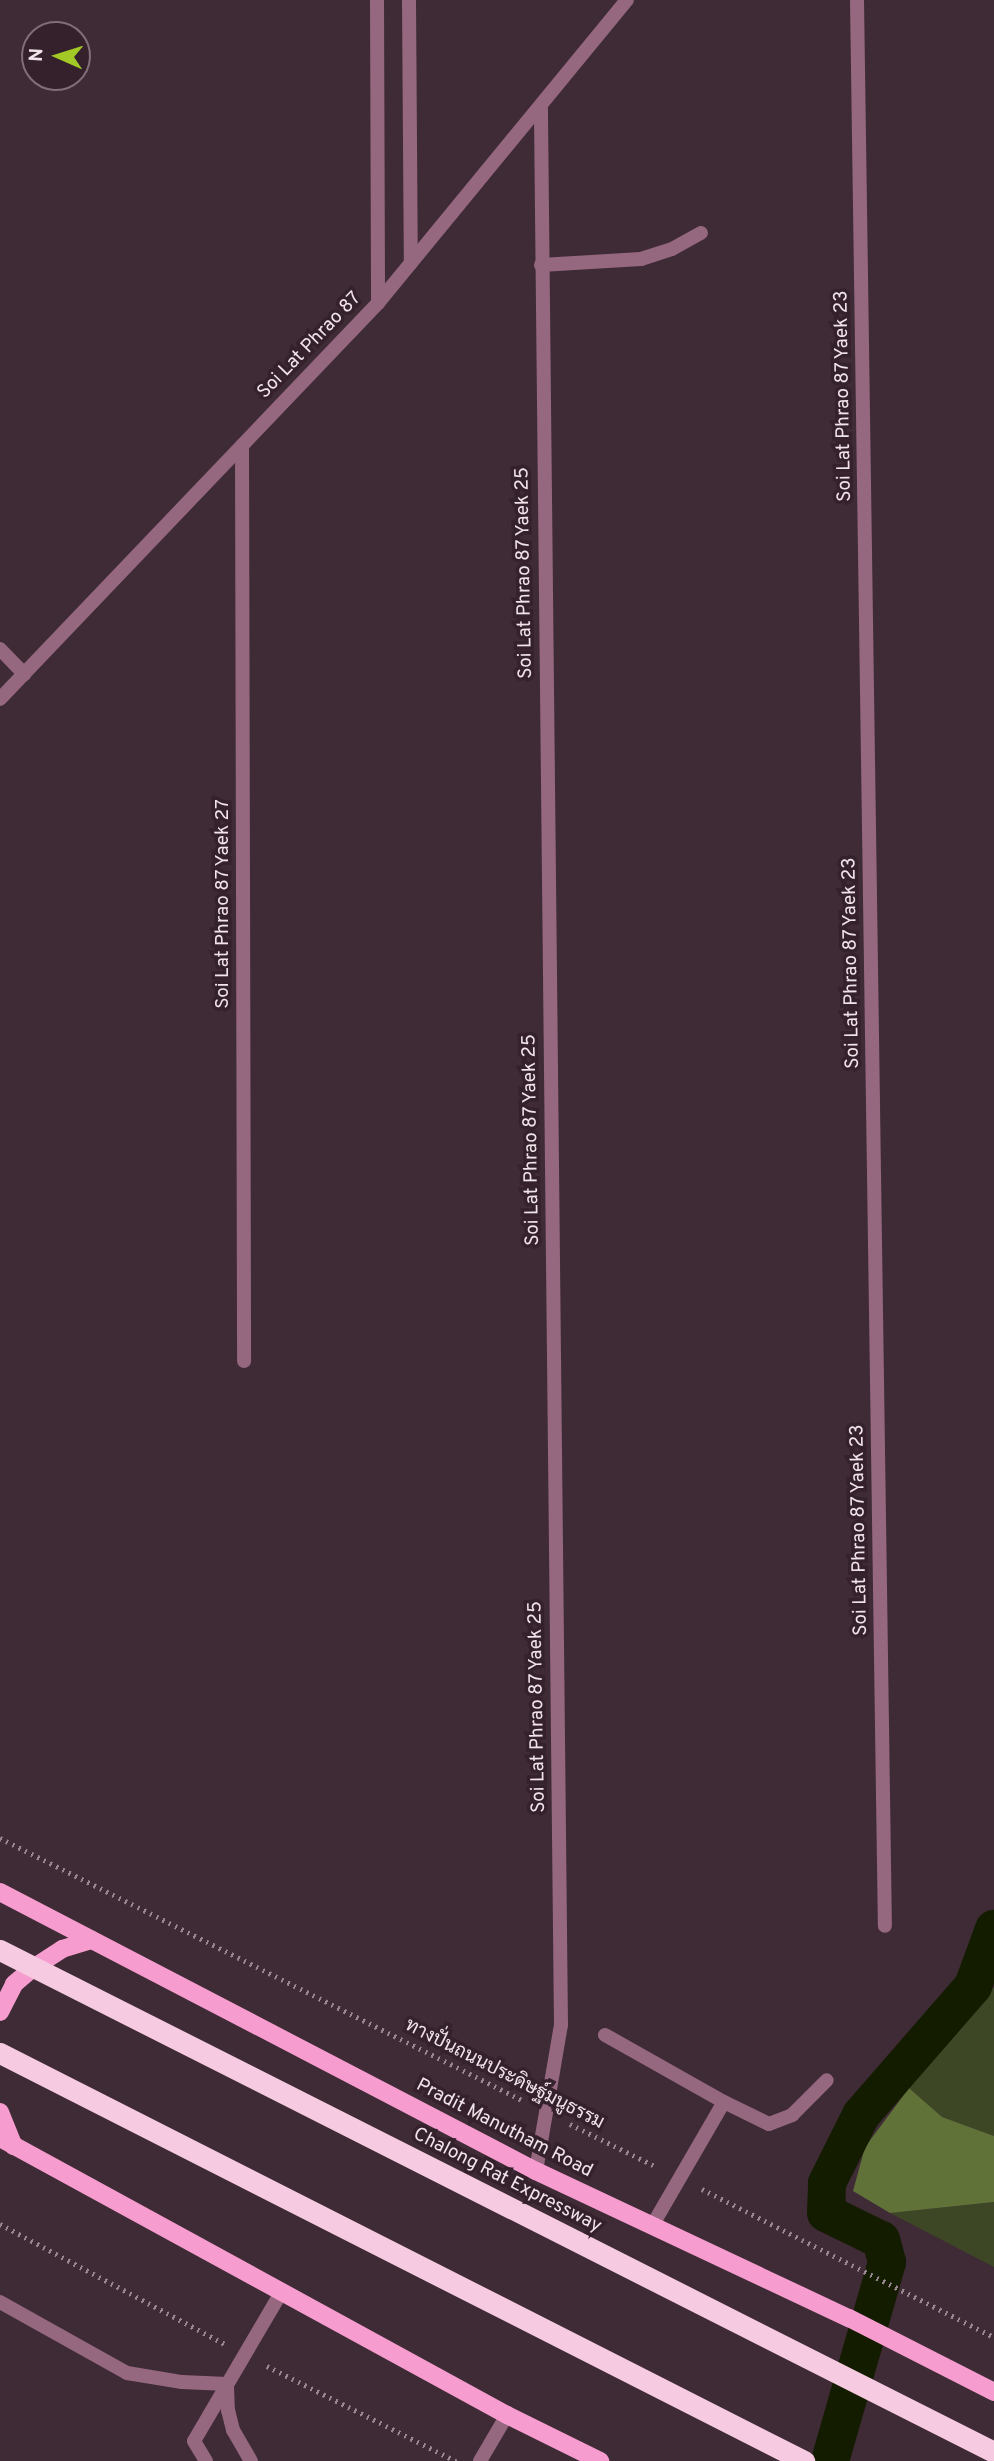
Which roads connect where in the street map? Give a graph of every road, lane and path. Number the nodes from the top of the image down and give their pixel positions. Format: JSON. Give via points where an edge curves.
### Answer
{"nodes":[{"id":1,"x":377,"y":0,"type":"edge"},
{"id":2,"x":409,"y":0,"type":"edge"},
{"id":3,"x":627,"y":0,"type":"edge"},
{"id":4,"x":857,"y":0,"type":"edge"},
{"id":5,"x":541,"y":106,"type":"junction"},
{"id":6,"x":701,"y":233,"type":"dead end"},
{"id":7,"x":411,"y":263,"type":"junction"},
{"id":8,"x":541,"y":265,"type":"junction"},
{"id":9,"x":379,"y":303,"type":"junction"},
{"id":10,"x":242,"y":446,"type":"junction"},
{"id":11,"x":0,"y":649,"type":"edge"},
{"id":12,"x":24,"y":674,"type":"junction"},
{"id":13,"x":0,"y":699,"type":"edge"},
{"id":14,"x":244,"y":1361,"type":"dead end"},
{"id":15,"x":0,"y":1838,"type":"edge"},
{"id":16,"x":0,"y":1892,"type":"edge"},
{"id":17,"x":885,"y":1926,"type":"dead end"},
{"id":18,"x":92,"y":1940,"type":"junction"},
{"id":19,"x":0,"y":1950,"type":"edge"},
{"id":20,"x":0,"y":2012,"type":"edge"},
{"id":21,"x":604,"y":2035,"type":"dead end"},
{"id":22,"x":0,"y":2053,"type":"edge"},
{"id":23,"x":827,"y":2080,"type":"dead end"},
{"id":24,"x":724,"y":2102,"type":"junction"},
{"id":25,"x":0,"y":2112,"type":"edge"},
{"id":26,"x":547,"y":2112,"type":"junction"},
{"id":27,"x":7,"y":2142,"type":"edge"},
{"id":28,"x":536,"y":2171,"type":"junction"},
{"id":29,"x":680,"y":2178,"type":"junction"},
{"id":30,"x":652,"y":2226,"type":"junction"},
{"id":31,"x":281,"y":2293,"type":"junction"},
{"id":32,"x":0,"y":2302,"type":"edge"},
{"id":33,"x":994,"y":2337,"type":"edge"},
{"id":34,"x":227,"y":2384,"type":"junction"},
{"id":35,"x":994,"y":2392,"type":"edge"},
{"id":36,"x":507,"y":2415,"type":"junction"},
{"id":37,"x":994,"y":2452,"type":"edge"},
{"id":38,"x":206,"y":2461,"type":"edge"},
{"id":39,"x":251,"y":2461,"type":"edge"},
{"id":40,"x":480,"y":2461,"type":"edge"},
{"id":41,"x":600,"y":2461,"type":"edge"},
{"id":42,"x":804,"y":2461,"type":"edge"}],
"edges":[{"from":1,"to":9,"type":"street"},
{"from":2,"to":7,"type":"street"},
{"from":3,"to":5,"type":"street","name":"Soi Lat Phrao 87"},
{"from":4,"to":17,"type":"street","name":"Soi Lat Phrao 87 Yaek 23"},
{"from":5,"to":7,"type":"street","name":"Soi Lat Phrao 87"},
{"from":5,"to":8,"type":"street","name":"Soi Lat Phrao 87 Yaek 25"},
{"from":6,"to":8,"type":"street","via":[[641,259]]},
{"from":7,"to":9,"type":"street","name":"Soi Lat Phrao 87"},
{"from":8,"to":26,"type":"street","name":"Soi Lat Phrao 87 Yaek 25","via":[[561,2025]]},
{"from":9,"to":10,"type":"street","name":"Soi Lat Phrao 87"},
{"from":10,"to":12,"type":"street","name":"Soi Lat Phrao 87"},
{"from":10,"to":14,"type":"street","name":"Soi Lat Phrao 87 Yaek 27"},
{"from":11,"to":12,"type":"street"},
{"from":12,"to":13,"type":"street","name":"Soi Lat Phrao 87"},
{"from":15,"to":26,"type":"path","name":"ทางปั่นถนนประดิษฐ์มนูธรรม"},
{"from":16,"to":18,"type":"main road","name":"Pradit Manutham Road"},
{"from":18,"to":20,"type":"main road","via":[[62,1949],[33,1968],[14,1984]]},
{"from":18,"to":28,"type":"main road","name":"Pradit Manutham Road"},
{"from":19,"to":37,"type":"highway","name":"Chalong Rat Expressway"},
{"from":21,"to":24,"type":"street"},
{"from":22,"to":42,"type":"highway"},
{"from":23,"to":24,"type":"street","via":[[792,2115],[777,2122],[763,2121]]},
{"from":24,"to":29,"type":"street"},
{"from":25,"to":27,"type":"main road"},
{"from":26,"to":28,"type":"street","name":"Soi Lat Phrao 87 Yaek 25"},
{"from":26,"to":29,"type":"path","name":"ทางปั่นถนนประดิษฐ์มนูธรรม"},
{"from":27,"to":31,"type":"main road"},
{"from":28,"to":30,"type":"main road","name":"Pradit Manutham Road"},
{"from":29,"to":30,"type":"street"},
{"from":29,"to":33,"type":"path","name":"ทางปั่นถนนประดิษฐ์มนูธรรม"},
{"from":30,"to":35,"type":"main road","name":"Pradit Manutham Road"},
{"from":31,"to":34,"type":"street"},
{"from":31,"to":36,"type":"main road"},
{"from":32,"to":34,"type":"street","via":[[127,2373]]},
{"from":34,"to":38,"type":"street","via":[[194,2441]]},
{"from":34,"to":39,"type":"street","via":[[233,2430]]},
{"from":36,"to":40,"type":"street"},
{"from":36,"to":41,"type":"main road"}]}
